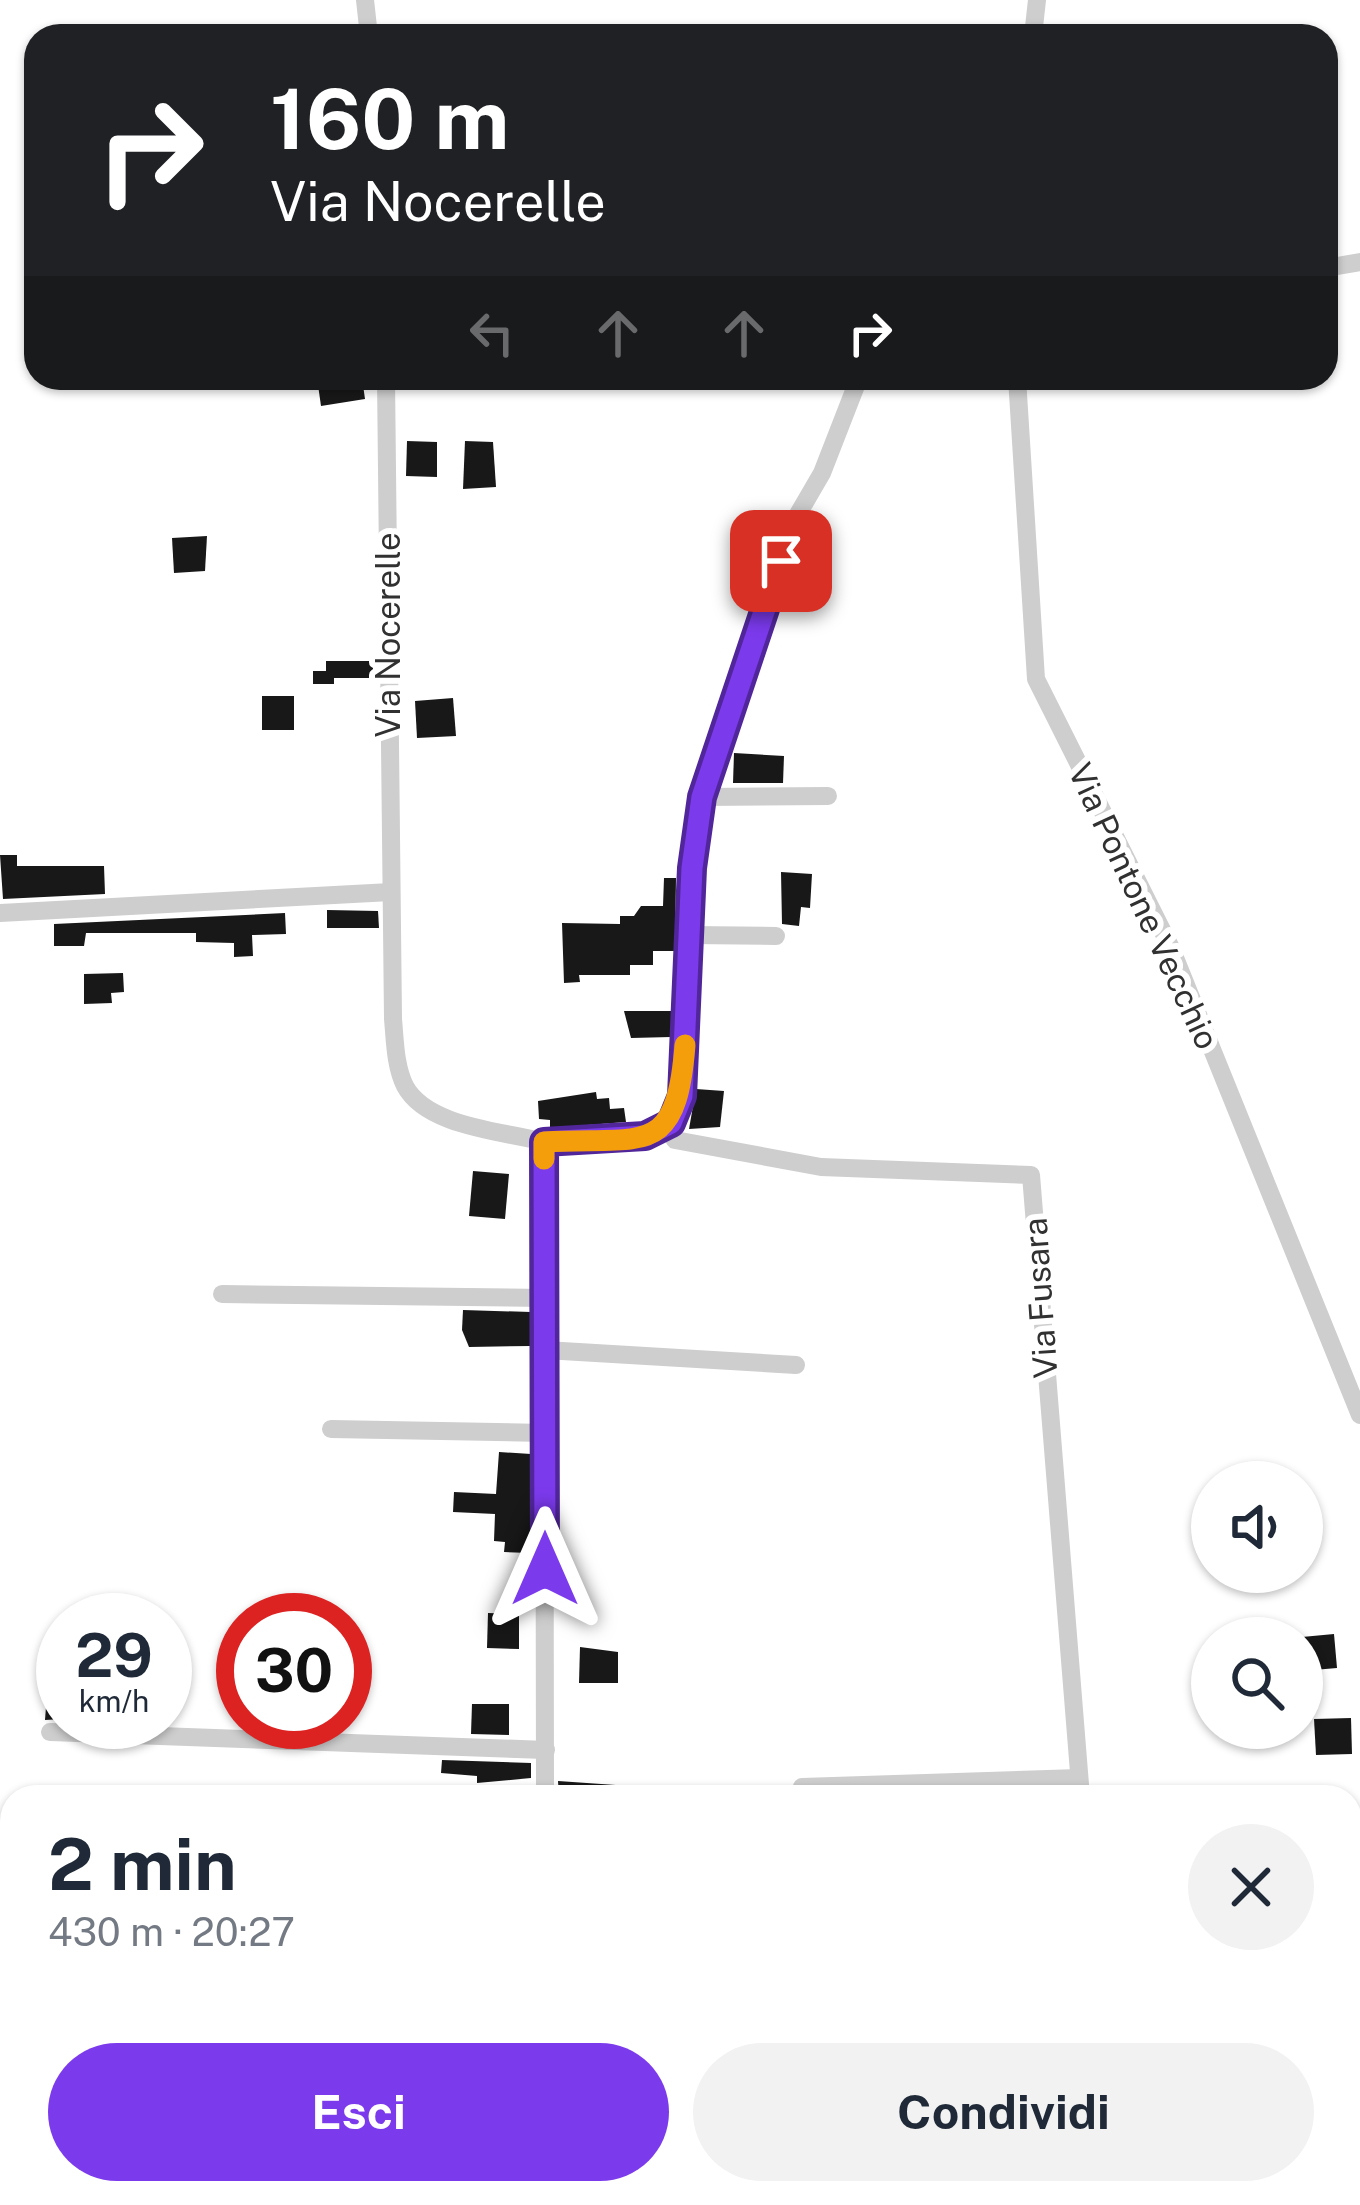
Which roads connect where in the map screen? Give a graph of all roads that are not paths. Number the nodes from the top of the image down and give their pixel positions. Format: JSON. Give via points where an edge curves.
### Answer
{"nodes":[{"id":1,"x":386,"y":390,"type":"edge"},
{"id":2,"x":854,"y":390,"type":"edge"},
{"id":3,"x":1018,"y":390,"type":"edge"},
{"id":4,"x":828,"y":796,"type":"dead end"},
{"id":5,"x":702,"y":797,"type":"junction"},
{"id":6,"x":391,"y":892,"type":"junction"},
{"id":7,"x":0,"y":913,"type":"edge"},
{"id":8,"x":690,"y":935,"type":"junction"},
{"id":9,"x":776,"y":935,"type":"dead end"},
{"id":10,"x":666,"y":1125,"type":"junction"},
{"id":11,"x":544,"y":1142,"type":"junction"},
{"id":12,"x":222,"y":1294,"type":"dead end"},
{"id":13,"x":544,"y":1298,"type":"junction"},
{"id":14,"x":545,"y":1350,"type":"junction"},
{"id":15,"x":796,"y":1365,"type":"dead end"},
{"id":16,"x":1360,"y":1415,"type":"edge"},
{"id":17,"x":331,"y":1429,"type":"dead end"},
{"id":18,"x":545,"y":1433,"type":"junction"},
{"id":19,"x":192,"y":1737,"type":"edge"},
{"id":20,"x":546,"y":1750,"type":"junction"},
{"id":21,"x":545,"y":1785,"type":"edge"},
{"id":22,"x":1080,"y":1785,"type":"edge"}],
"edges":[{"from":1,"to":6,"type":"street","name":"Via Nocerelle"},
{"from":2,"to":5,"type":"street","via":[[797,516]]},
{"from":3,"to":16,"type":"street","name":"Via Pontone Vecchio","via":[[1036,679],[1171,948]]},
{"from":4,"to":5,"type":"street"},
{"from":5,"to":8,"type":"street"},
{"from":6,"to":7,"type":"street"},
{"from":6,"to":11,"type":"street","name":"Via Nocerelle","via":[[393,1019],[406,1089],[439,1114]]},
{"from":8,"to":9,"type":"street"},
{"from":8,"to":10,"type":"street","via":[[682,1096]]},
{"from":10,"to":11,"type":"street","name":"Via Nocerelle","via":[[645,1136]]},
{"from":10,"to":22,"type":"street","name":"Via Fusara","via":[[675,1140],[821,1167],[1031,1174]]},
{"from":11,"to":13,"type":"street"},
{"from":12,"to":13,"type":"street"},
{"from":13,"to":14,"type":"street"},
{"from":14,"to":15,"type":"street"},
{"from":14,"to":18,"type":"street"},
{"from":17,"to":18,"type":"street"},
{"from":18,"to":20,"type":"street"},
{"from":19,"to":20,"type":"street"},
{"from":20,"to":21,"type":"street"}]}
